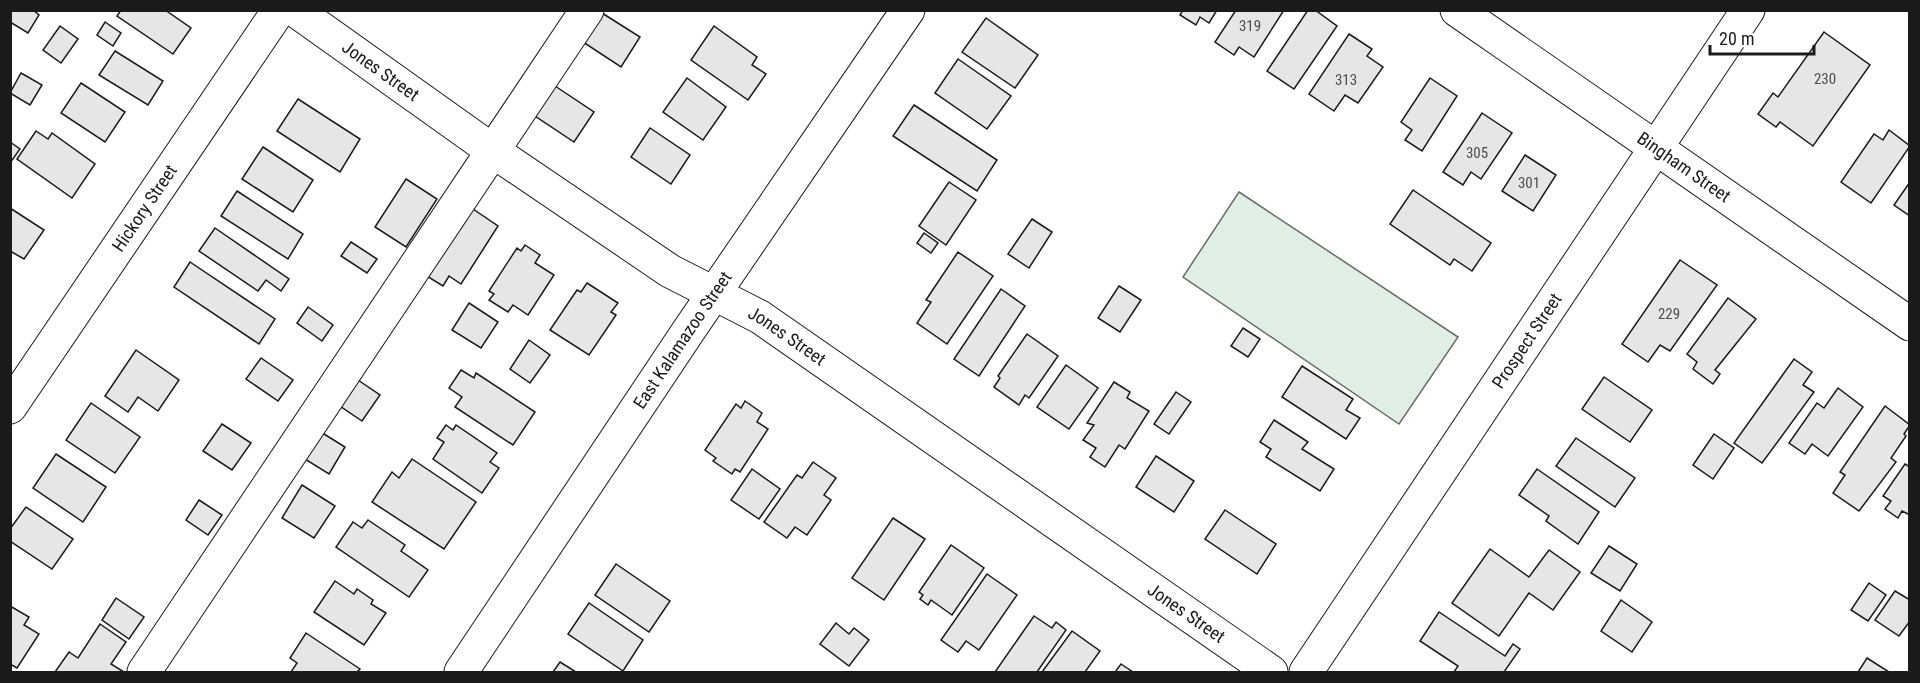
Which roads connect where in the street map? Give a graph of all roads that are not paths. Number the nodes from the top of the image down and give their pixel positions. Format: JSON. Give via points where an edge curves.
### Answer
{"nodes":[{"id":1,"x":279,"y":10,"type":"edge"},
{"id":2,"x":295,"y":10,"type":"edge"},
{"id":3,"x":587,"y":10,"type":"edge"},
{"id":4,"x":908,"y":10,"type":"edge"},
{"id":5,"x":1457,"y":10,"type":"edge"},
{"id":6,"x":1748,"y":10,"type":"edge"},
{"id":7,"x":1656,"y":148,"type":"junction"},
{"id":8,"x":493,"y":151,"type":"junction"},
{"id":9,"x":715,"y":293,"type":"junction"},
{"id":10,"x":1910,"y":324,"type":"edge"},
{"id":11,"x":10,"y":407,"type":"edge"},
{"id":12,"x":144,"y":672,"type":"edge"},
{"id":13,"x":461,"y":672,"type":"edge"},
{"id":14,"x":1271,"y":672,"type":"edge"},
{"id":15,"x":1306,"y":672,"type":"edge"}],
"edges":[{"from":1,"to":11,"type":"street","name":"Hickory Street"},
{"from":2,"to":8,"type":"street","name":"Jones Street"},
{"from":3,"to":8,"type":"street"},
{"from":4,"to":9,"type":"street","name":"East Kalamazoo Street"},
{"from":5,"to":7,"type":"street","name":"Bingham Street"},
{"from":6,"to":7,"type":"street","name":"Prospect Street"},
{"from":7,"to":10,"type":"street","name":"Bingham Street"},
{"from":7,"to":15,"type":"street","name":"Prospect Street"},
{"from":8,"to":9,"type":"street","name":"Jones Street","via":[[670,271]]},
{"from":8,"to":12,"type":"street"},
{"from":9,"to":13,"type":"street","name":"East Kalamazoo Street"},
{"from":9,"to":14,"type":"street","name":"Jones Street","via":[[760,317]]}]}
